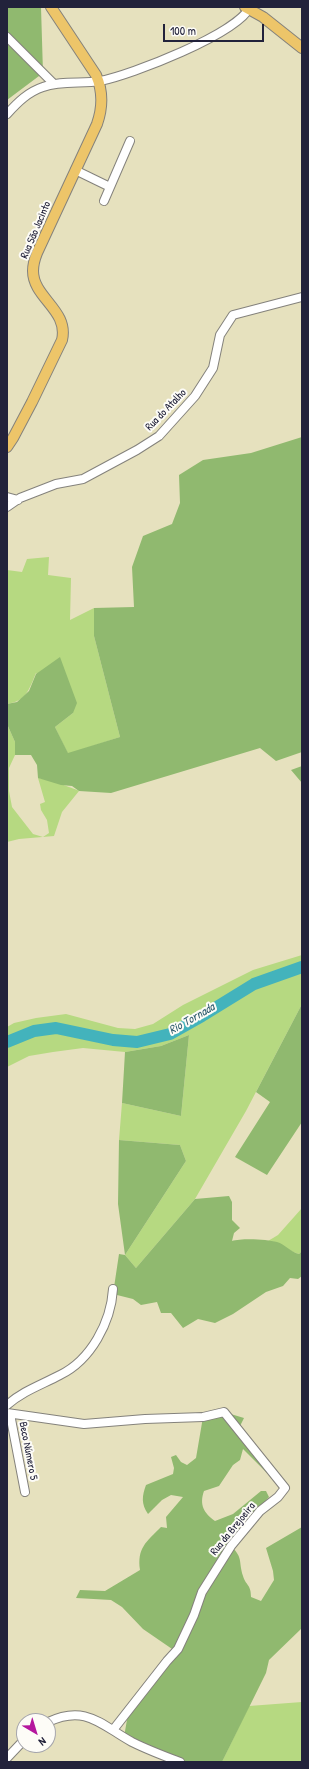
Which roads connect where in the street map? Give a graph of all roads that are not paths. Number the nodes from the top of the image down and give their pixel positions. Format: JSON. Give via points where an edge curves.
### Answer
{"nodes":[{"id":1,"x":51,"y":7,"type":"edge"},
{"id":2,"x":248,"y":8,"type":"edge"},
{"id":3,"x":7,"y":37,"type":"edge"},
{"id":4,"x":302,"y":48,"type":"edge"},
{"id":5,"x":98,"y":81,"type":"junction"},
{"id":6,"x":54,"y":84,"type":"junction"},
{"id":7,"x":7,"y":114,"type":"edge"},
{"id":8,"x":130,"y":141,"type":"dead end"},
{"id":9,"x":75,"y":170,"type":"junction"},
{"id":10,"x":110,"y":187,"type":"junction"},
{"id":11,"x":104,"y":201,"type":"dead end"},
{"id":12,"x":302,"y":297,"type":"edge"},
{"id":13,"x":7,"y":447,"type":"edge"},
{"id":14,"x":7,"y":497,"type":"edge"},
{"id":15,"x":18,"y":500,"type":"junction"},
{"id":16,"x":7,"y":507,"type":"edge"},
{"id":17,"x":113,"y":1289,"type":"dead end"},
{"id":18,"x":7,"y":1405,"type":"edge"},
{"id":19,"x":8,"y":1413,"type":"edge"},
{"id":20,"x":25,"y":1492,"type":"dead end"},
{"id":21,"x":56,"y":1719,"type":"edge"},
{"id":22,"x":113,"y":1730,"type":"junction"},
{"id":23,"x":16,"y":1748,"type":"edge"},
{"id":24,"x":7,"y":1758,"type":"edge"},
{"id":25,"x":180,"y":1762,"type":"edge"}],
"edges":[{"from":1,"to":5,"type":"main road","name":"Rua São Jacinto"},
{"from":2,"to":4,"type":"main road"},
{"from":2,"to":5,"type":"street","via":[[238,21],[196,45],[120,77]]},
{"from":3,"to":6,"type":"street"},
{"from":5,"to":6,"type":"street"},
{"from":5,"to":9,"type":"main road","name":"Rua São Jacinto","via":[[102,95],[99,117]]},
{"from":6,"to":7,"type":"street","via":[[33,91]]},
{"from":8,"to":10,"type":"street"},
{"from":9,"to":10,"type":"street"},
{"from":9,"to":13,"type":"main road","name":"Rua São Jacinto","via":[[37,252],[33,270],[38,289],[61,319],[62,340]]},
{"from":10,"to":11,"type":"street"},
{"from":12,"to":15,"type":"street","name":"Rua do Atalho","via":[[233,315],[220,335],[213,368],[195,396],[159,436],[83,479],[56,484]]},
{"from":14,"to":15,"type":"street"},
{"from":15,"to":16,"type":"street","name":"Rua do Atalho"},
{"from":17,"to":18,"type":"street","via":[[106,1321],[95,1343],[62,1374],[37,1385]]},
{"from":19,"to":20,"type":"street","name":"Beco Número 5"},
{"from":19,"to":22,"type":"street","name":"Rua da Brejoeira","via":[[84,1424],[202,1417],[224,1412],[285,1488],[260,1511],[231,1546],[202,1592],[178,1649]]},
{"from":21,"to":22,"type":"street","via":[[67,1715],[81,1716],[98,1720]]},
{"from":22,"to":25,"type":"street","via":[[143,1747]]},
{"from":23,"to":24,"type":"street"}]}
